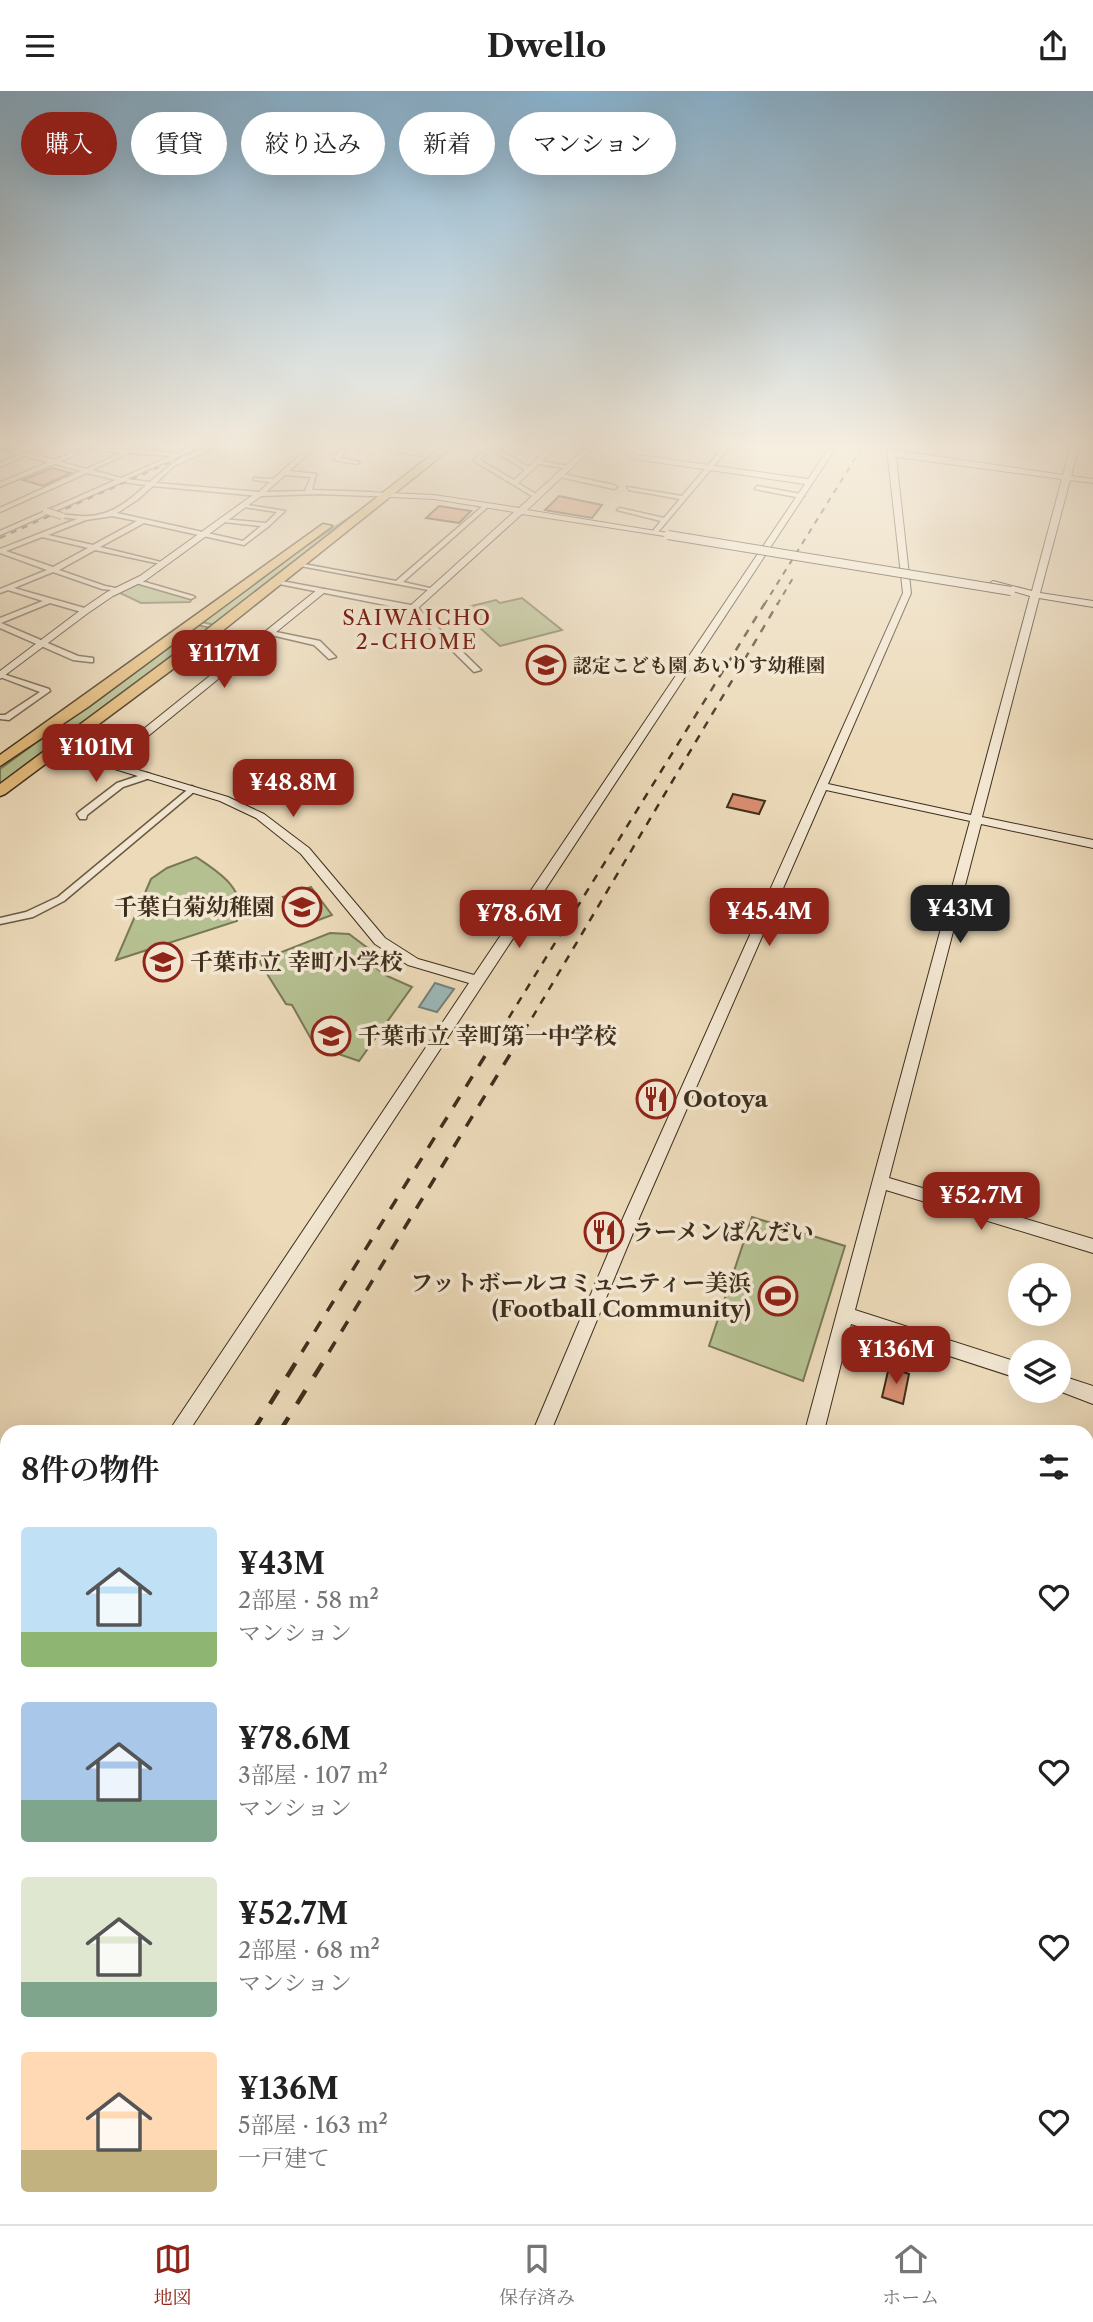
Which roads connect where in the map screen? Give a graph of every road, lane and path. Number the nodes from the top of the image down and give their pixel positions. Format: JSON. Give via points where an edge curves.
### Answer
{"nodes":[{"id":1,"x":94,"y":549,"type":"edge"},
{"id":2,"x":97,"y":549,"type":"edge"},
{"id":3,"x":183,"y":549,"type":"edge"},
{"id":4,"x":295,"y":549,"type":"edge"},
{"id":5,"x":319,"y":549,"type":"edge"},
{"id":6,"x":437,"y":549,"type":"edge"},
{"id":7,"x":478,"y":549,"type":"edge"},
{"id":8,"x":730,"y":549,"type":"edge"},
{"id":9,"x":751,"y":549,"type":"edge"},
{"id":10,"x":760,"y":549,"type":"edge"},
{"id":11,"x":902,"y":549,"type":"edge"},
{"id":12,"x":1045,"y":549,"type":"edge"},
{"id":13,"x":0,"y":551,"type":"edge"},
{"id":14,"x":765,"y":551,"type":"junction"},
{"id":15,"x":163,"y":564,"type":"junction"},
{"id":16,"x":298,"y":565,"type":"junction"},
{"id":17,"x":53,"y":570,"type":"junction"},
{"id":18,"x":905,"y":574,"type":"junction"},
{"id":19,"x":138,"y":582,"type":"junction"},
{"id":20,"x":276,"y":582,"type":"junction"},
{"id":21,"x":398,"y":583,"type":"junction"},
{"id":22,"x":2,"y":588,"type":"edge"},
{"id":23,"x":119,"y":590,"type":"junction"},
{"id":24,"x":432,"y":590,"type":"junction"},
{"id":25,"x":321,"y":591,"type":"junction"},
{"id":26,"x":1032,"y":594,"type":"junction"},
{"id":27,"x":191,"y":597,"type":"dead end"},
{"id":28,"x":48,"y":601,"type":"junction"},
{"id":29,"x":1093,"y":604,"type":"edge"},
{"id":30,"x":413,"y":608,"type":"junction"},
{"id":31,"x":85,"y":611,"type":"junction"},
{"id":32,"x":0,"y":623,"type":"edge"},
{"id":33,"x":274,"y":633,"type":"dead end"},
{"id":34,"x":42,"y":644,"type":"junction"},
{"id":35,"x":332,"y":657,"type":"dead end"},
{"id":36,"x":90,"y":660,"type":"dead end"},
{"id":37,"x":477,"y":670,"type":"dead end"},
{"id":38,"x":1,"y":675,"type":"edge"},
{"id":39,"x":0,"y":717,"type":"edge"},
{"id":40,"x":57,"y":750,"type":"junction"},
{"id":41,"x":0,"y":762,"type":"edge"},
{"id":42,"x":107,"y":764,"type":"junction"},
{"id":43,"x":147,"y":776,"type":"junction"},
{"id":44,"x":821,"y":786,"type":"junction"},
{"id":45,"x":192,"y":789,"type":"junction"},
{"id":46,"x":0,"y":791,"type":"edge"},
{"id":47,"x":83,"y":817,"type":"dead end"},
{"id":48,"x":976,"y":819,"type":"junction"},
{"id":49,"x":1093,"y":844,"type":"edge"},
{"id":50,"x":0,"y":921,"type":"edge"},
{"id":51,"x":478,"y":981,"type":"junction"},
{"id":52,"x":880,"y":1182,"type":"junction"},
{"id":53,"x":1093,"y":1246,"type":"edge"},
{"id":54,"x":845,"y":1314,"type":"junction"},
{"id":55,"x":1008,"y":1367,"type":"edge"},
{"id":56,"x":1071,"y":1388,"type":"edge"},
{"id":57,"x":1093,"y":1395,"type":"edge"},
{"id":58,"x":182,"y":1425,"type":"edge"},
{"id":59,"x":545,"y":1425,"type":"edge"},
{"id":60,"x":816,"y":1425,"type":"edge"}],
"edges":[{"from":1,"to":17,"type":"street"},
{"from":2,"to":15,"type":"street"},
{"from":3,"to":15,"type":"street"},
{"from":4,"to":41,"type":"highway"},
{"from":5,"to":16,"type":"highway"},
{"from":6,"to":21,"type":"street"},
{"from":7,"to":24,"type":"street"},
{"from":8,"to":14,"type":"street"},
{"from":9,"to":26,"type":"street","bridge":true},
{"from":10,"to":14,"type":"street"},
{"from":11,"to":18,"type":"street"},
{"from":12,"to":26,"type":"street"},
{"from":13,"to":17,"type":"street"},
{"from":14,"to":51,"type":"street"},
{"from":15,"to":19,"type":"street"},
{"from":16,"to":20,"type":"highway"},
{"from":16,"to":21,"type":"street"},
{"from":17,"to":22,"type":"street"},
{"from":17,"to":23,"type":"street"},
{"from":18,"to":26,"type":"street"},
{"from":18,"to":44,"type":"street","via":[[907,593]]},
{"from":19,"to":23,"type":"street"},
{"from":19,"to":27,"type":"street"},
{"from":20,"to":25,"type":"street"},
{"from":20,"to":40,"type":"highway"},
{"from":21,"to":24,"type":"street"},
{"from":22,"to":28,"type":"street"},
{"from":23,"to":31,"type":"street"},
{"from":24,"to":30,"type":"street"},
{"from":25,"to":30,"type":"street"},
{"from":25,"to":42,"type":"street"},
{"from":26,"to":29,"type":"street"},
{"from":26,"to":48,"type":"street"},
{"from":28,"to":31,"type":"street"},
{"from":28,"to":32,"type":"street"},
{"from":30,"to":37,"type":"street"},
{"from":31,"to":34,"type":"street"},
{"from":32,"to":34,"type":"street"},
{"from":33,"to":35,"type":"street","via":[[321,642]]},
{"from":34,"to":36,"type":"street"},
{"from":34,"to":38,"type":"street"},
{"from":38,"to":39,"type":"street","via":[[46,691],[6,718]]},
{"from":40,"to":42,"type":"street"},
{"from":40,"to":46,"type":"highway"},
{"from":42,"to":43,"type":"street"},
{"from":43,"to":45,"type":"street"},
{"from":43,"to":47,"type":"street","via":[[120,785]]},
{"from":44,"to":48,"type":"street"},
{"from":44,"to":59,"type":"street"},
{"from":45,"to":50,"type":"street","via":[[61,899],[29,915]]},
{"from":45,"to":51,"type":"street","via":[[246,809],[288,835],[371,933],[402,957]]},
{"from":48,"to":49,"type":"street"},
{"from":48,"to":52,"type":"street"},
{"from":51,"to":58,"type":"street"},
{"from":52,"to":53,"type":"street"},
{"from":52,"to":54,"type":"street"},
{"from":54,"to":55,"type":"street"},
{"from":54,"to":60,"type":"street"},
{"from":56,"to":57,"type":"street"}]}
